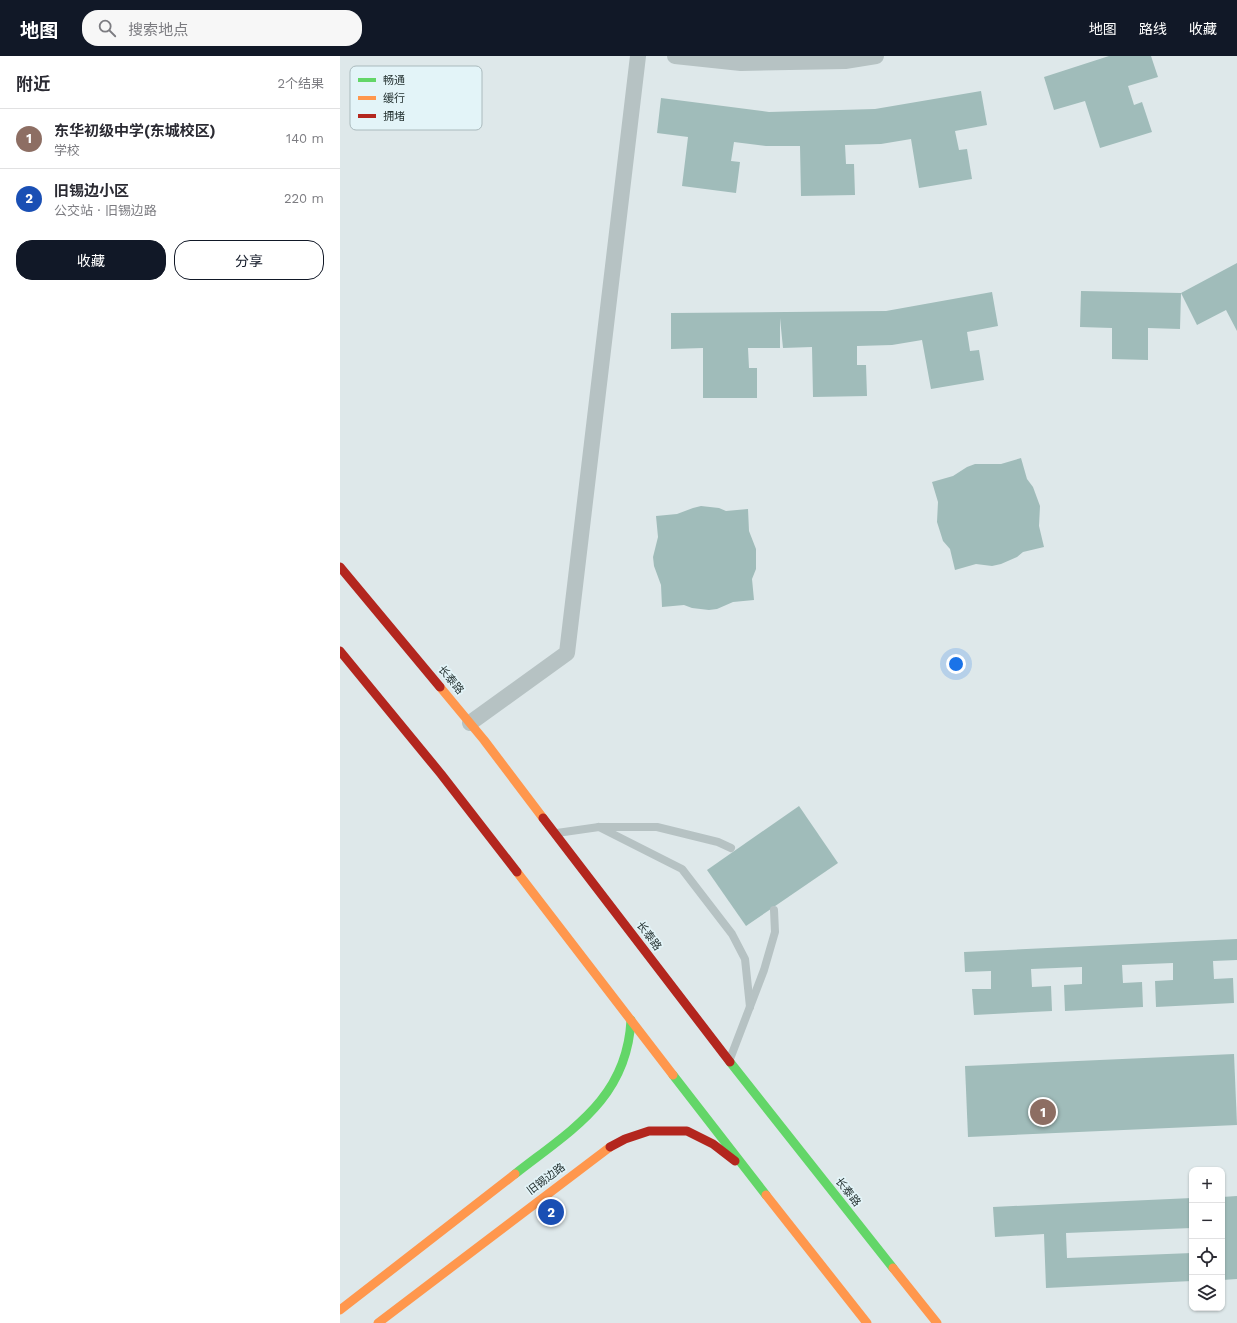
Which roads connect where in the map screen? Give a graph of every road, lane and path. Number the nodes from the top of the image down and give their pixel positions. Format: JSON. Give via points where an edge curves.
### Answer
{"nodes":[{"id":1,"x":638,"y":56,"type":"edge"},
{"id":2,"x":675,"y":56,"type":"edge"},
{"id":3,"x":876,"y":56,"type":"edge"},
{"id":4,"x":340,"y":567,"type":"edge"},
{"id":5,"x":340,"y":651,"type":"edge"},
{"id":6,"x":470,"y":723,"type":"junction"},
{"id":7,"x":599,"y":828,"type":"junction"},
{"id":8,"x":556,"y":833,"type":"junction"},
{"id":9,"x":731,"y":848,"type":"dead end"},
{"id":10,"x":774,"y":910,"type":"dead end"},
{"id":11,"x":750,"y":1007,"type":"junction"},
{"id":12,"x":631,"y":1020,"type":"junction"},
{"id":13,"x":729,"y":1061,"type":"junction"},
{"id":14,"x":745,"y":1168,"type":"junction"},
{"id":15,"x":340,"y":1310,"type":"edge"},
{"id":16,"x":378,"y":1323,"type":"edge"},
{"id":17,"x":867,"y":1323,"type":"edge"},
{"id":18,"x":937,"y":1323,"type":"edge"}],
"edges":[{"from":1,"to":6,"type":"street","via":[[567,653]]},
{"from":2,"to":3,"type":"street","via":[[741,63],[845,60]]},
{"from":4,"to":6,"type":"main road","name":"长泰路"},
{"from":5,"to":12,"type":"main road","via":[[441,774]]},
{"from":6,"to":8,"type":"main road","name":"长泰路"},
{"from":7,"to":8,"type":"lane"},
{"from":7,"to":9,"type":"lane","via":[[657,828],[718,842]]},
{"from":7,"to":11,"type":"lane","via":[[682,869],[732,934],[745,959]]},
{"from":8,"to":13,"type":"main road","name":"长泰路"},
{"from":10,"to":11,"type":"lane","via":[[775,932]]},
{"from":11,"to":13,"type":"lane"},
{"from":12,"to":14,"type":"main road"},
{"from":12,"to":15,"type":"main road","name":"旧锡边路","via":[[628,1051],[619,1074],[603,1100],[582,1122]]},
{"from":13,"to":18,"type":"main road","name":"长泰路"},
{"from":14,"to":16,"type":"main road","name":"旧锡边路","via":[[713,1144],[687,1131],[649,1131],[625,1139],[605,1149]]},
{"from":14,"to":17,"type":"main road"}]}
